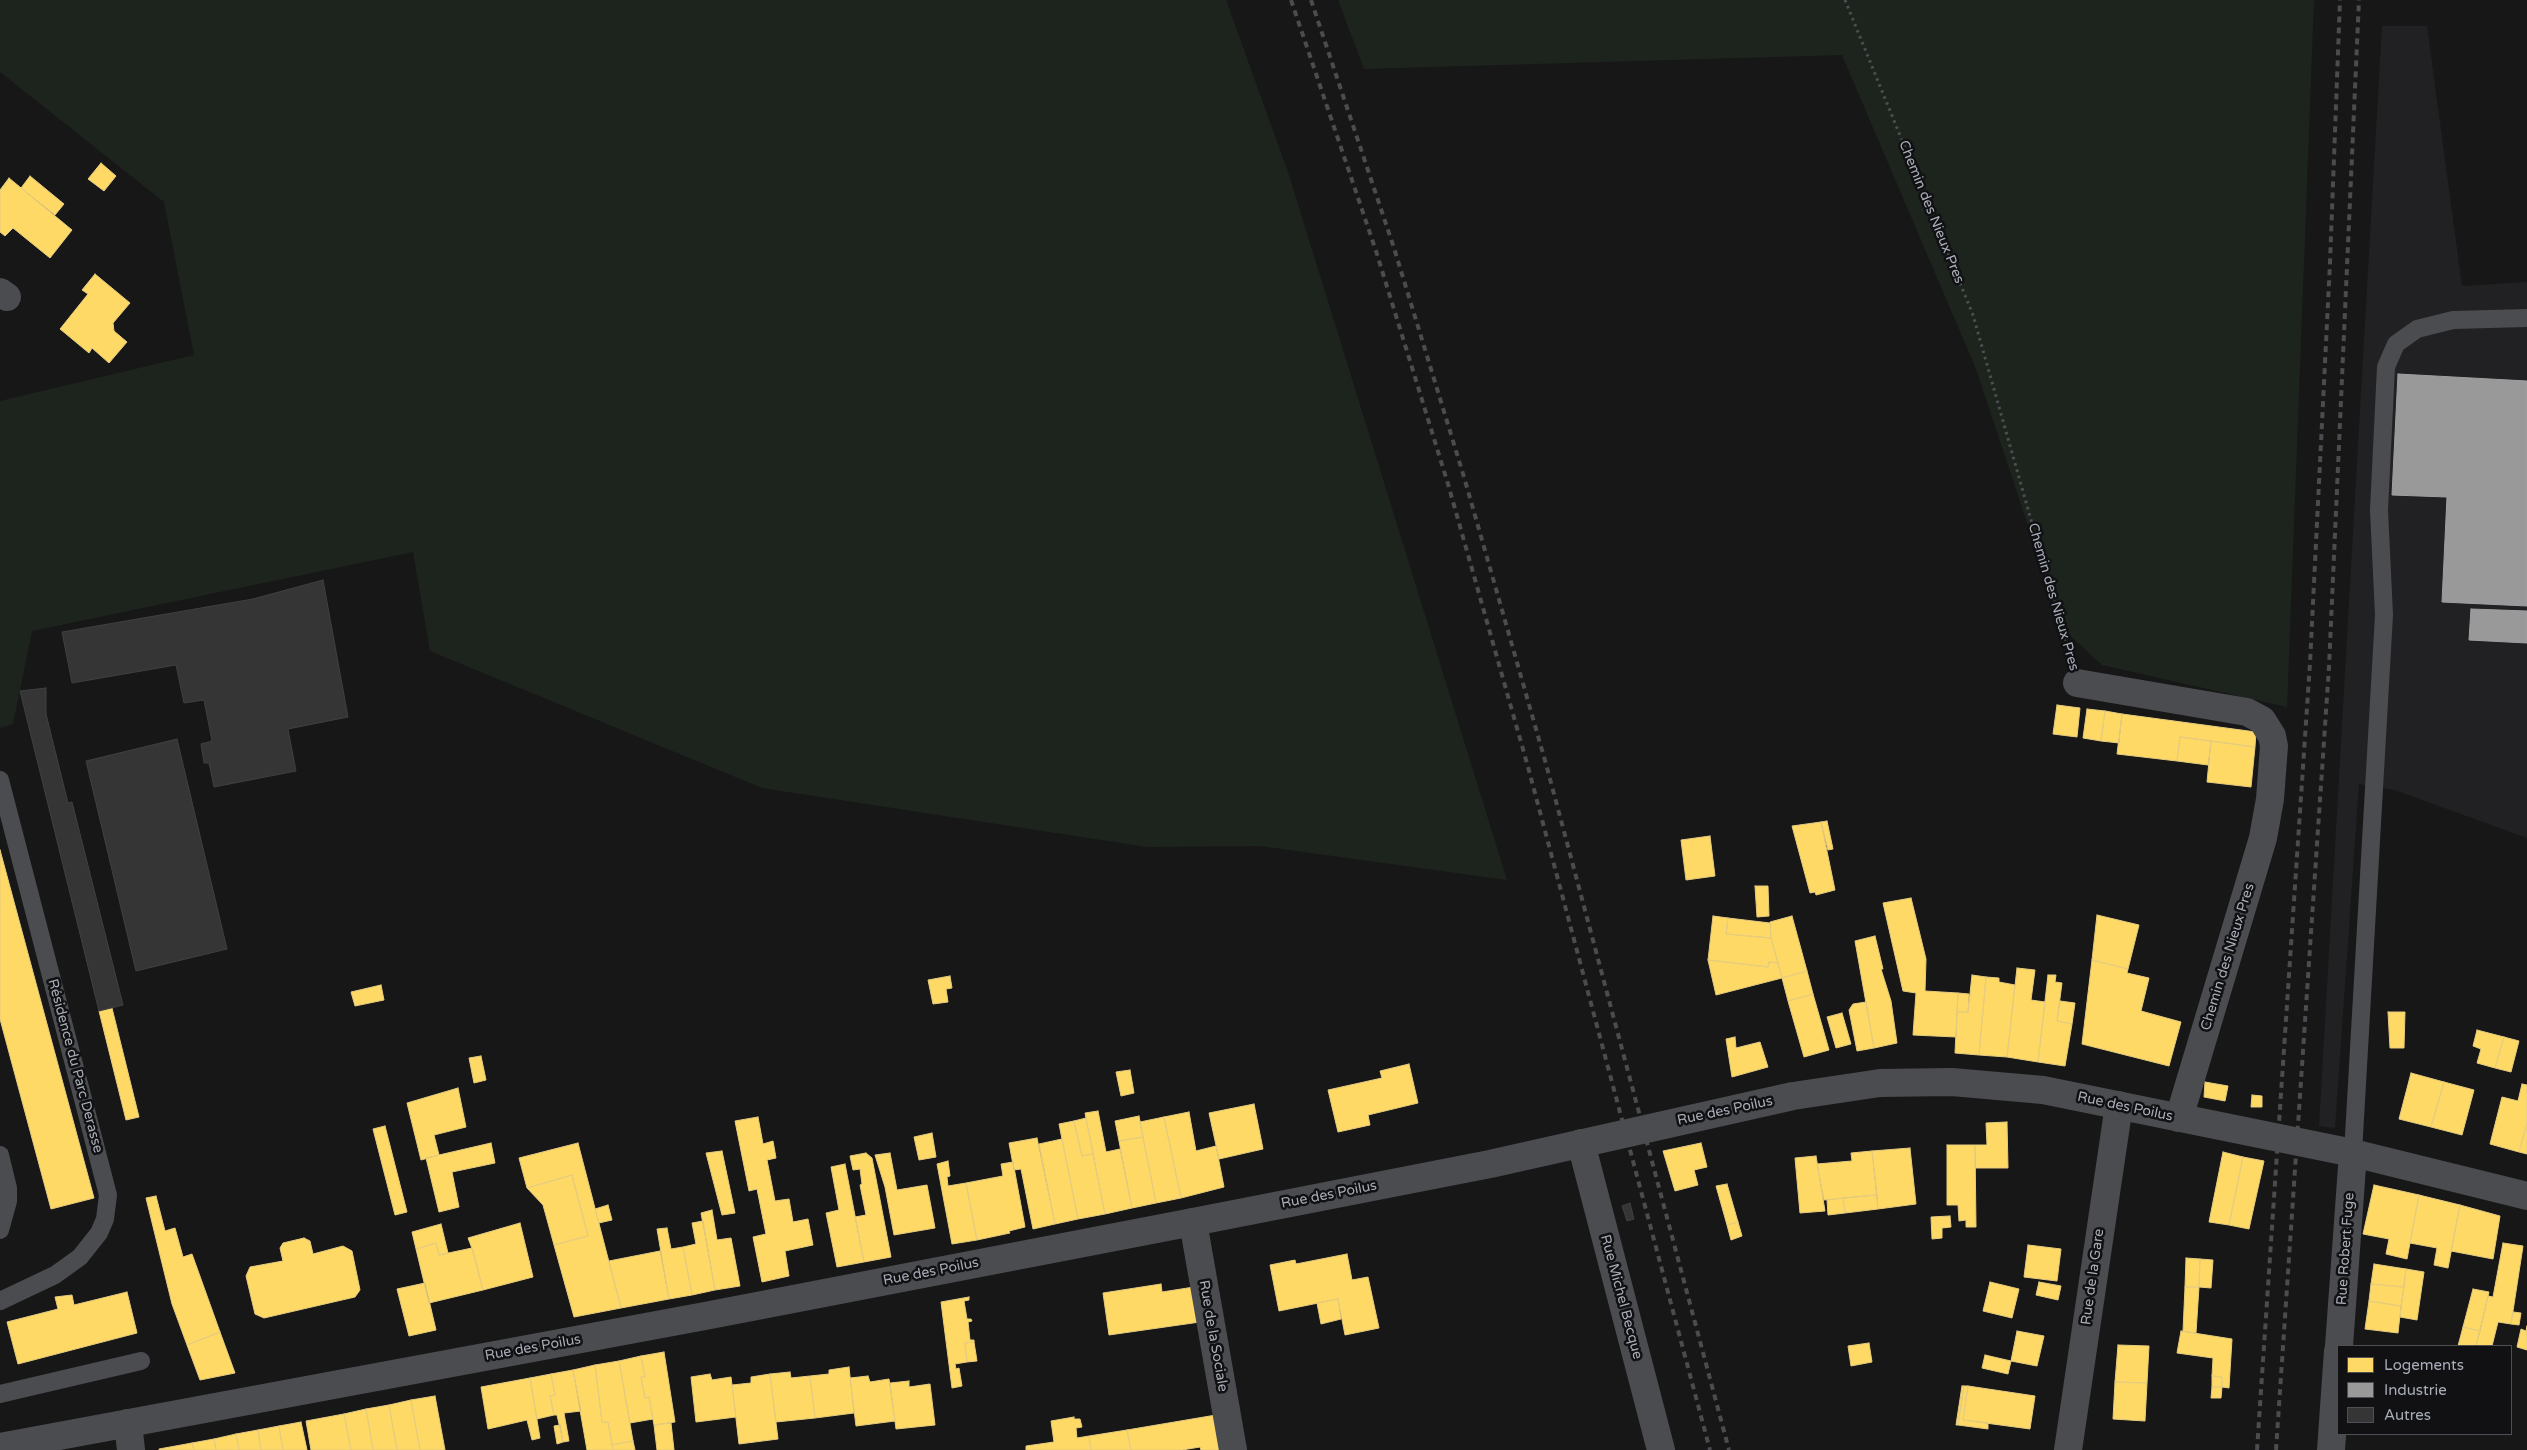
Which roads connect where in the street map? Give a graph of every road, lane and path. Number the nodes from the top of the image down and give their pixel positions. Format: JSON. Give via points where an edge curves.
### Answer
{"nodes":[{"id":1,"x":1845,"y":0,"type":"edge"},
{"id":2,"x":2527,"y":318,"type":"edge"},
{"id":3,"x":2077,"y":683,"type":"joint"},
{"id":4,"x":0,"y":780,"type":"edge"},
{"id":5,"x":2119,"y":1105,"type":"junction"},
{"id":6,"x":2179,"y":1118,"type":"junction"},
{"id":7,"x":1581,"y":1143,"type":"junction"},
{"id":8,"x":2353,"y":1153,"type":"junction"},
{"id":9,"x":0,"y":1155,"type":"edge"},
{"id":10,"x":2527,"y":1196,"type":"edge"},
{"id":11,"x":1193,"y":1222,"type":"junction"},
{"id":12,"x":0,"y":1230,"type":"edge"},
{"id":13,"x":0,"y":1301,"type":"edge"},
{"id":14,"x":2339,"y":1345,"type":"edge"},
{"id":15,"x":140,"y":1362,"type":"dead end"},
{"id":16,"x":2337,"y":1365,"type":"edge"},
{"id":17,"x":0,"y":1394,"type":"edge"},
{"id":18,"x":128,"y":1423,"type":"junction"},
{"id":19,"x":0,"y":1447,"type":"edge"},
{"id":20,"x":131,"y":1450,"type":"edge"},
{"id":21,"x":1233,"y":1450,"type":"edge"},
{"id":22,"x":1661,"y":1450,"type":"edge"},
{"id":23,"x":2068,"y":1450,"type":"edge"},
{"id":24,"x":2331,"y":1450,"type":"edge"}],
"edges":[{"from":1,"to":3,"type":"path","name":"Chemin des Nieux Pres","via":[[1973,315]]},
{"from":2,"to":8,"type":"lane","via":[[2453,320],[2417,328],[2396,344],[2386,367],[2379,510],[2384,615]]},
{"from":3,"to":6,"type":"street","name":"Chemin des Nieux Pres","via":[[2247,712],[2262,720],[2272,736],[2270,800],[2263,838]]},
{"from":4,"to":13,"type":"lane","name":"Résidence du Parc Derasse","via":[[108,1195],[105,1219],[99,1233],[80,1257],[54,1275]]},
{"from":5,"to":6,"type":"street","name":"Rue des Poilus"},
{"from":5,"to":7,"type":"street","name":"Rue des Poilus","via":[[2024,1087],[1880,1082],[1793,1096]]},
{"from":5,"to":23,"type":"street","name":"Rue de la Gare"},
{"from":6,"to":8,"type":"street","name":"Rue des Poilus"},
{"from":7,"to":11,"type":"street","name":"Rue des Poilus"},
{"from":7,"to":22,"type":"street","name":"Rue Michel Becque"},
{"from":8,"to":10,"type":"street","name":"Rue des Poilus"},
{"from":8,"to":14,"type":"street","name":"Rue Robert Fuge"},
{"from":9,"to":12,"type":"lane","via":[[8,1202]]},
{"from":11,"to":18,"type":"street","name":"Rue des Poilus"},
{"from":11,"to":21,"type":"street","name":"Rue de la Sociale"},
{"from":15,"to":17,"type":"lane"},
{"from":16,"to":24,"type":"street"},
{"from":18,"to":19,"type":"street","name":"Rue des Poilus"},
{"from":18,"to":20,"type":"street"}]}
